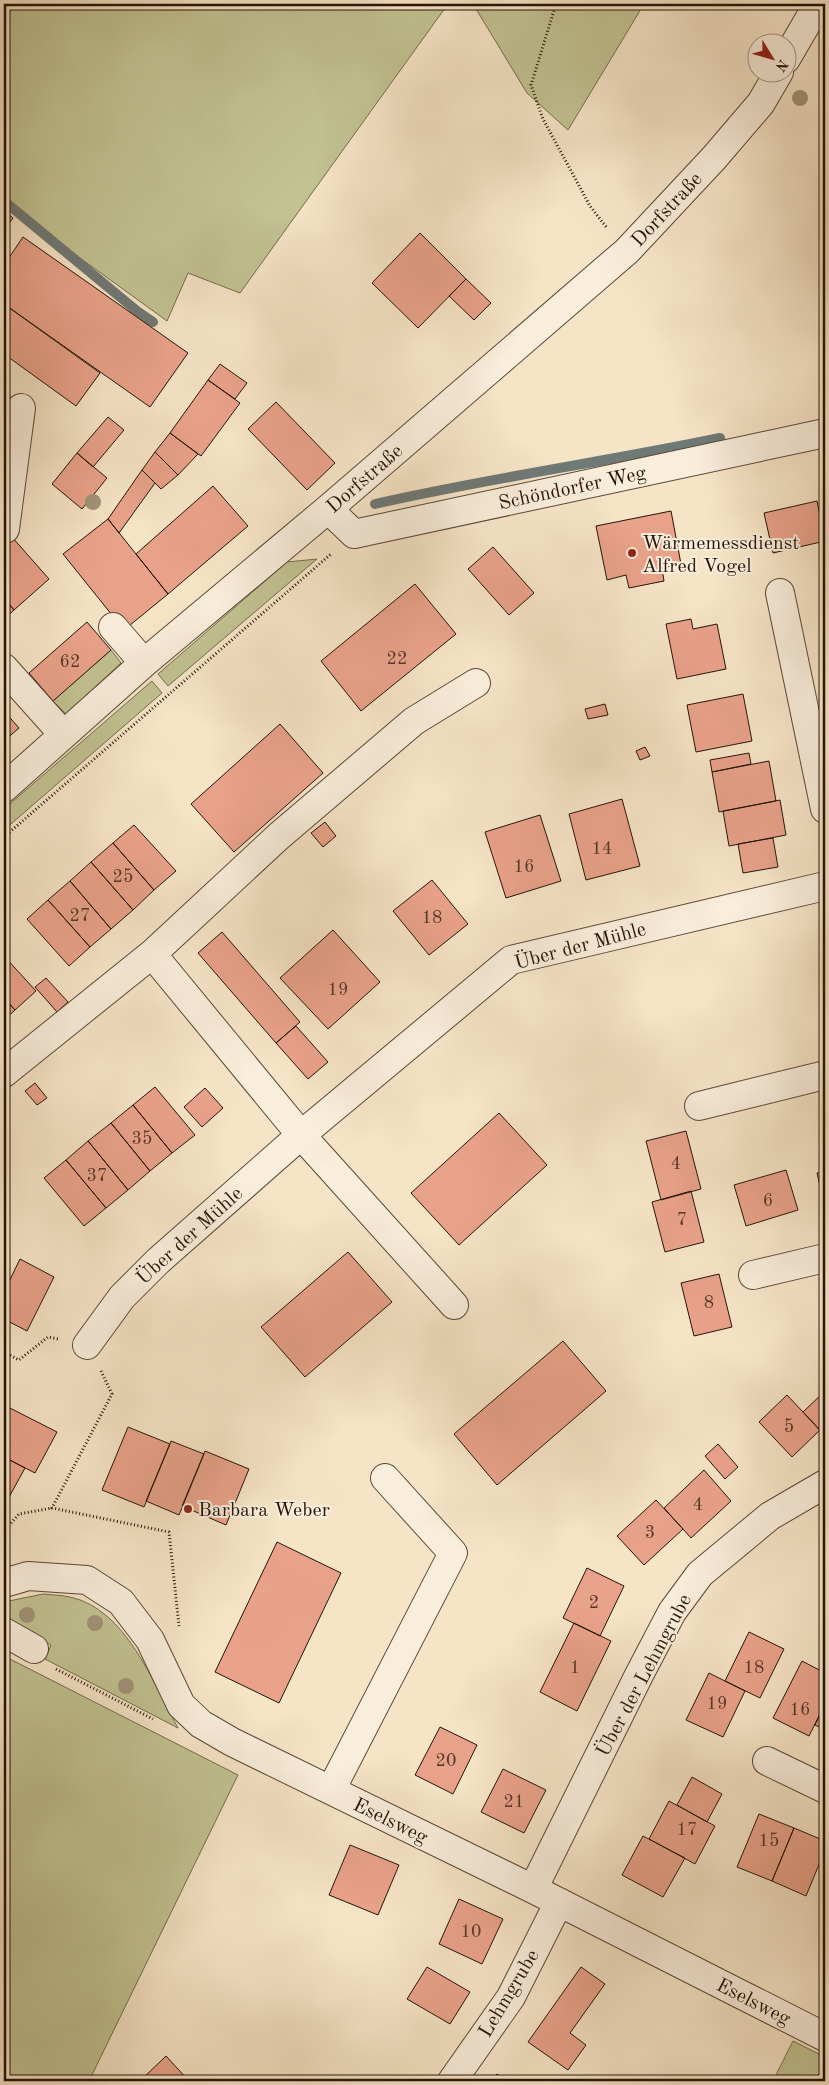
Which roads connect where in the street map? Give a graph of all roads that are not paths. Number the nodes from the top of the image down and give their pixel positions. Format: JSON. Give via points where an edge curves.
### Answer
{"nodes":[{"id":1,"x":818,"y":4,"type":"edge"},
{"id":2,"x":796,"y":42,"type":"edge"},
{"id":3,"x":773,"y":82,"type":"edge"},
{"id":4,"x":21,"y":408,"type":"dead end"},
{"id":5,"x":825,"y":433,"type":"edge"},
{"id":6,"x":328,"y":509,"type":"junction"},
{"id":7,"x":5,"y":529,"type":"edge"},
{"id":8,"x":780,"y":593,"type":"dead end"},
{"id":9,"x":113,"y":626,"type":"dead end"},
{"id":10,"x":144,"y":663,"type":"junction"},
{"id":11,"x":4,"y":668,"type":"edge"},
{"id":12,"x":476,"y":683,"type":"dead end"},
{"id":13,"x":63,"y":734,"type":"junction"},
{"id":14,"x":4,"y":788,"type":"edge"},
{"id":15,"x":825,"y":809,"type":"edge"},
{"id":16,"x":825,"y":886,"type":"edge"},
{"id":17,"x":152,"y":954,"type":"junction"},
{"id":18,"x":4,"y":1073,"type":"edge"},
{"id":19,"x":825,"y":1075,"type":"edge"},
{"id":20,"x":698,"y":1106,"type":"dead end"},
{"id":21,"x":301,"y":1134,"type":"junction"},
{"id":22,"x":825,"y":1258,"type":"edge"},
{"id":23,"x":754,"y":1275,"type":"dead end"},
{"id":24,"x":454,"y":1305,"type":"dead end"},
{"id":25,"x":87,"y":1345,"type":"road end"},
{"id":26,"x":385,"y":1478,"type":"dead end"},
{"id":27,"x":825,"y":1484,"type":"edge"},
{"id":28,"x":4,"y":1583,"type":"edge"},
{"id":29,"x":4,"y":1632,"type":"edge"},
{"id":30,"x":34,"y":1649,"type":"road end"},
{"id":31,"x":767,"y":1761,"type":"dead end"},
{"id":32,"x":825,"y":1789,"type":"edge"},
{"id":33,"x":331,"y":1790,"type":"junction"},
{"id":34,"x":533,"y":1889,"type":"junction"},
{"id":35,"x":559,"y":1902,"type":"junction"},
{"id":36,"x":825,"y":2037,"type":"edge"},
{"id":37,"x":452,"y":2081,"type":"edge"}],
"edges":[{"from":1,"to":2,"type":"street"},
{"from":3,"to":6,"type":"street","name":"Dorfstraße","via":[[761,103],[714,158],[627,251]]},
{"from":4,"to":7,"type":"street"},
{"from":5,"to":6,"type":"street","name":"Schöndorfer Weg","via":[[354,534]]},
{"from":6,"to":10,"type":"street","name":"Dorfstraße"},
{"from":8,"to":15,"type":"street"},
{"from":9,"to":10,"type":"street"},
{"from":10,"to":13,"type":"street","name":"Dorfstraße"},
{"from":11,"to":13,"type":"street"},
{"from":12,"to":17,"type":"street","via":[[414,721],[279,836]]},
{"from":13,"to":14,"type":"street","name":"Dorfstraße"},
{"from":16,"to":21,"type":"street","name":"Über der Mühle","via":[[511,960]]},
{"from":17,"to":18,"type":"street"},
{"from":17,"to":21,"type":"street"},
{"from":19,"to":20,"type":"street"},
{"from":21,"to":24,"type":"street"},
{"from":21,"to":25,"type":"street","name":"Über der Mühle","via":[[152,1267],[122,1297]]},
{"from":22,"to":23,"type":"street"},
{"from":26,"to":33,"type":"street","via":[[454,1553]]},
{"from":27,"to":34,"type":"street","name":"Über der Lehmgrube","via":[[770,1516],[700,1574],[672,1612]]},
{"from":28,"to":33,"type":"street","name":"Eselsweg","via":[[28,1576],[87,1580],[121,1602],[150,1640],[181,1704],[201,1724]]},
{"from":29,"to":30,"type":"street"},
{"from":31,"to":32,"type":"street"},
{"from":33,"to":34,"type":"street","name":"Eselsweg"},
{"from":34,"to":35,"type":"street","name":"Eselsweg"},
{"from":35,"to":36,"type":"street","name":"Eselsweg"},
{"from":35,"to":37,"type":"street","name":"Lehmgrube","via":[[511,1998]]}]}
